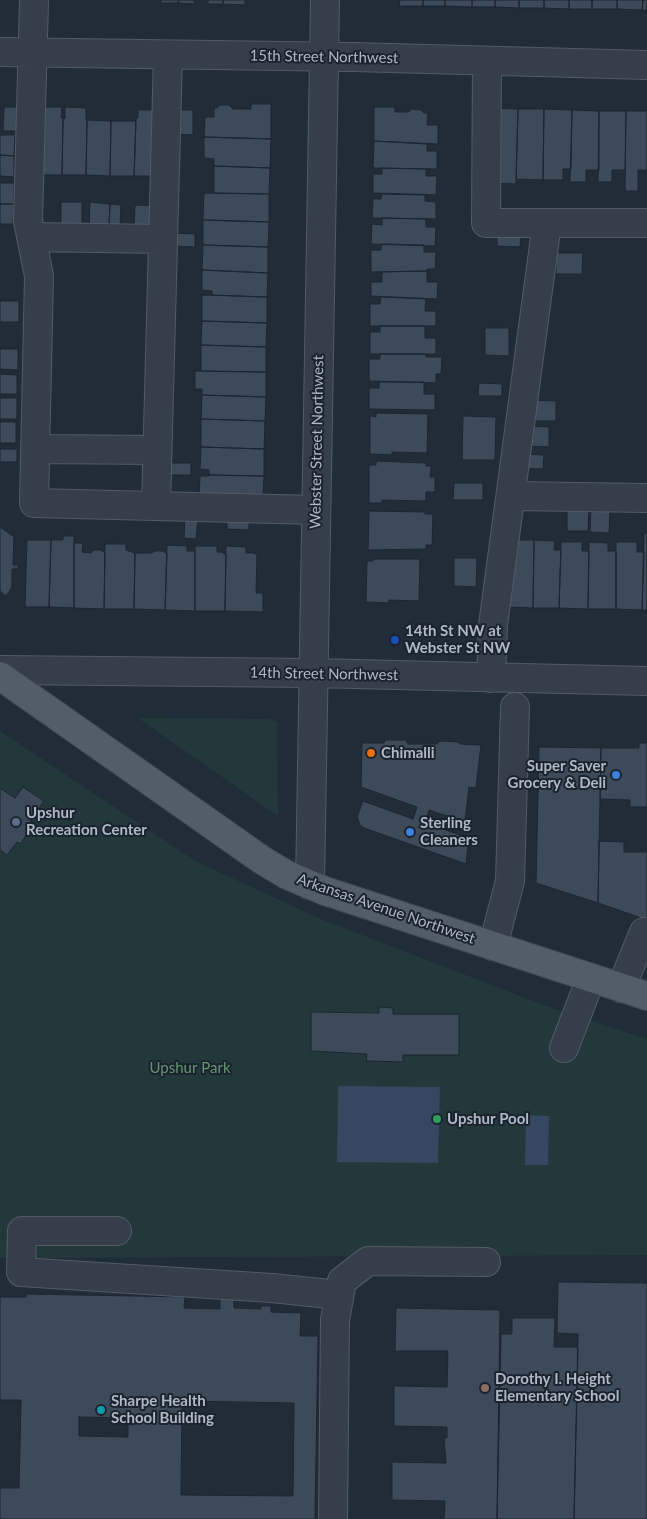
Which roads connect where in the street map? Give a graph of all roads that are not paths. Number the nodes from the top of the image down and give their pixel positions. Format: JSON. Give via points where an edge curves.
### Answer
{"nodes":[{"id":1,"x":34,"y":0,"type":"edge"},
{"id":2,"x":325,"y":0,"type":"edge"},
{"id":3,"x":0,"y":52,"type":"edge"},
{"id":4,"x":33,"y":53,"type":"junction"},
{"id":5,"x":168,"y":55,"type":"junction"},
{"id":6,"x":324,"y":56,"type":"junction"},
{"id":7,"x":487,"y":62,"type":"junction"},
{"id":8,"x":647,"y":65,"type":"edge"},
{"id":9,"x":547,"y":223,"type":"junction"},
{"id":10,"x":647,"y":223,"type":"edge"},
{"id":11,"x":31,"y":237,"type":"junction"},
{"id":12,"x":162,"y":239,"type":"junction"},
{"id":13,"x":35,"y":449,"type":"junction"},
{"id":14,"x":158,"y":450,"type":"junction"},
{"id":15,"x":511,"y":496,"type":"junction"},
{"id":16,"x":647,"y":498,"type":"edge"},
{"id":17,"x":156,"y":506,"type":"junction"},
{"id":18,"x":316,"y":510,"type":"junction"},
{"id":19,"x":0,"y":670,"type":"edge"},
{"id":20,"x":313,"y":673,"type":"junction"},
{"id":21,"x":0,"y":676,"type":"edge"},
{"id":22,"x":491,"y":678,"type":"junction"},
{"id":23,"x":647,"y":681,"type":"edge"},
{"id":24,"x":516,"y":707,"type":"dead end"},
{"id":25,"x":310,"y":885,"type":"junction"},
{"id":26,"x":644,"y":932,"type":"dead end"},
{"id":27,"x":493,"y":946,"type":"junction"},
{"id":28,"x":592,"y":978,"type":"junction"},
{"id":29,"x":621,"y":988,"type":"junction"},
{"id":30,"x":647,"y":996,"type":"edge"},
{"id":31,"x":564,"y":1048,"type":"dead end"},
{"id":32,"x":11,"y":1231,"type":"edge"},
{"id":33,"x":117,"y":1231,"type":"dead end"},
{"id":34,"x":486,"y":1262,"type":"dead end"},
{"id":35,"x":339,"y":1295,"type":"junction"},
{"id":36,"x":333,"y":1519,"type":"edge"}],
"edges":[{"from":1,"to":4,"type":"street"},
{"from":2,"to":6,"type":"street","name":"Webster Street Northwest"},
{"from":3,"to":4,"type":"street","name":"15th Street Northwest"},
{"from":4,"to":5,"type":"street","name":"15th Street Northwest"},
{"from":4,"to":11,"type":"street","via":[[28,221]]},
{"from":5,"to":6,"type":"street","name":"15th Street Northwest"},
{"from":5,"to":12,"type":"street"},
{"from":6,"to":7,"type":"street","name":"15th Street Northwest"},
{"from":6,"to":18,"type":"street","name":"Webster Street Northwest"},
{"from":7,"to":8,"type":"street","name":"15th Street Northwest"},
{"from":7,"to":9,"type":"street","via":[[486,223]]},
{"from":9,"to":10,"type":"street"},
{"from":9,"to":15,"type":"street"},
{"from":11,"to":12,"type":"street"},
{"from":11,"to":13,"type":"street","via":[[39,276]]},
{"from":12,"to":14,"type":"street"},
{"from":13,"to":14,"type":"street"},
{"from":13,"to":17,"type":"street","via":[[34,503]]},
{"from":14,"to":17,"type":"street"},
{"from":15,"to":16,"type":"street"},
{"from":15,"to":22,"type":"street","via":[[493,625]]},
{"from":17,"to":18,"type":"street"},
{"from":18,"to":20,"type":"street","name":"Webster Street Northwest"},
{"from":19,"to":20,"type":"street","name":"14th Street Northwest"},
{"from":20,"to":22,"type":"street","name":"14th Street Northwest"},
{"from":20,"to":25,"type":"street","name":"Webster Street Northwest"},
{"from":21,"to":25,"type":"main road","name":"Arkansas Avenue Northwest","via":[[262,860]]},
{"from":22,"to":23,"type":"street","name":"14th Street Northwest"},
{"from":24,"to":27,"type":"street","via":[[510,880]]},
{"from":25,"to":27,"type":"main road","name":"Arkansas Avenue Northwest"},
{"from":26,"to":29,"type":"street"},
{"from":27,"to":28,"type":"main road","name":"Arkansas Avenue Northwest"},
{"from":28,"to":29,"type":"main road","name":"Arkansas Avenue Northwest"},
{"from":28,"to":31,"type":"street"},
{"from":29,"to":30,"type":"main road","name":"Arkansas Avenue Northwest"},
{"from":32,"to":33,"type":"street"},
{"from":32,"to":35,"type":"street","via":[[20,1272]]},
{"from":34,"to":35,"type":"street","via":[[368,1261],[342,1281]]},
{"from":35,"to":36,"type":"street","via":[[335,1320]]}]}
